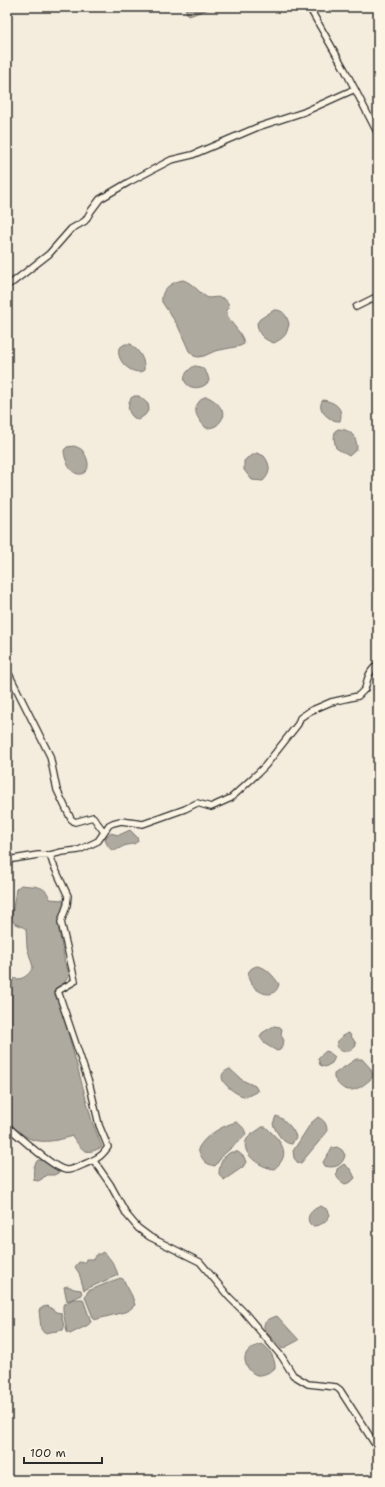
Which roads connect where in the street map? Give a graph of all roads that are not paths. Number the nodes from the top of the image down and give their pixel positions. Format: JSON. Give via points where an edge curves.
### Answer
{"nodes":[{"id":1,"x":309,"y":7,"type":"edge"},
{"id":2,"x":355,"y":89,"type":"junction"},
{"id":3,"x":378,"y":134,"type":"edge"},
{"id":4,"x":7,"y":285,"type":"edge"},
{"id":5,"x":378,"y":296,"type":"edge"},
{"id":6,"x":356,"y":307,"type":"dead end"},
{"id":7,"x":378,"y":664,"type":"edge"},
{"id":8,"x":7,"y":670,"type":"edge"},
{"id":9,"x":104,"y":832,"type":"junction"},
{"id":10,"x":50,"y":856,"type":"junction"},
{"id":11,"x":7,"y":860,"type":"edge"},
{"id":12,"x":7,"y":1126,"type":"edge"},
{"id":13,"x":94,"y":1161,"type":"junction"},
{"id":14,"x":378,"y":1449,"type":"edge"}],
"edges":[{"from":1,"to":2,"type":"street"},
{"from":2,"to":3,"type":"street"},
{"from":2,"to":4,"type":"street","via":[[304,112],[258,127],[192,155],[170,160],[128,182],[100,200],[85,221],[71,229],[50,254]]},
{"from":5,"to":6,"type":"street"},
{"from":7,"to":9,"type":"street","via":[[371,670],[365,688],[358,696],[321,706],[300,718],[265,766],[231,798],[211,807],[197,803],[143,824],[119,821],[109,825]]},
{"from":8,"to":9,"type":"street","via":[[50,756],[57,790],[71,819],[75,822],[93,817]]},
{"from":9,"to":10,"type":"street","via":[[98,841],[85,848]]},
{"from":10,"to":11,"type":"street","via":[[38,855]]},
{"from":10,"to":13,"type":"street","via":[[68,896],[61,922],[75,981],[58,991],[108,1147]]},
{"from":12,"to":13,"type":"street","via":[[47,1160],[65,1170],[75,1169]]},
{"from":13,"to":14,"type":"street","via":[[127,1215],[138,1228],[150,1237],[200,1262],[282,1357],[293,1375],[308,1384],[336,1387],[340,1390]]}]}
